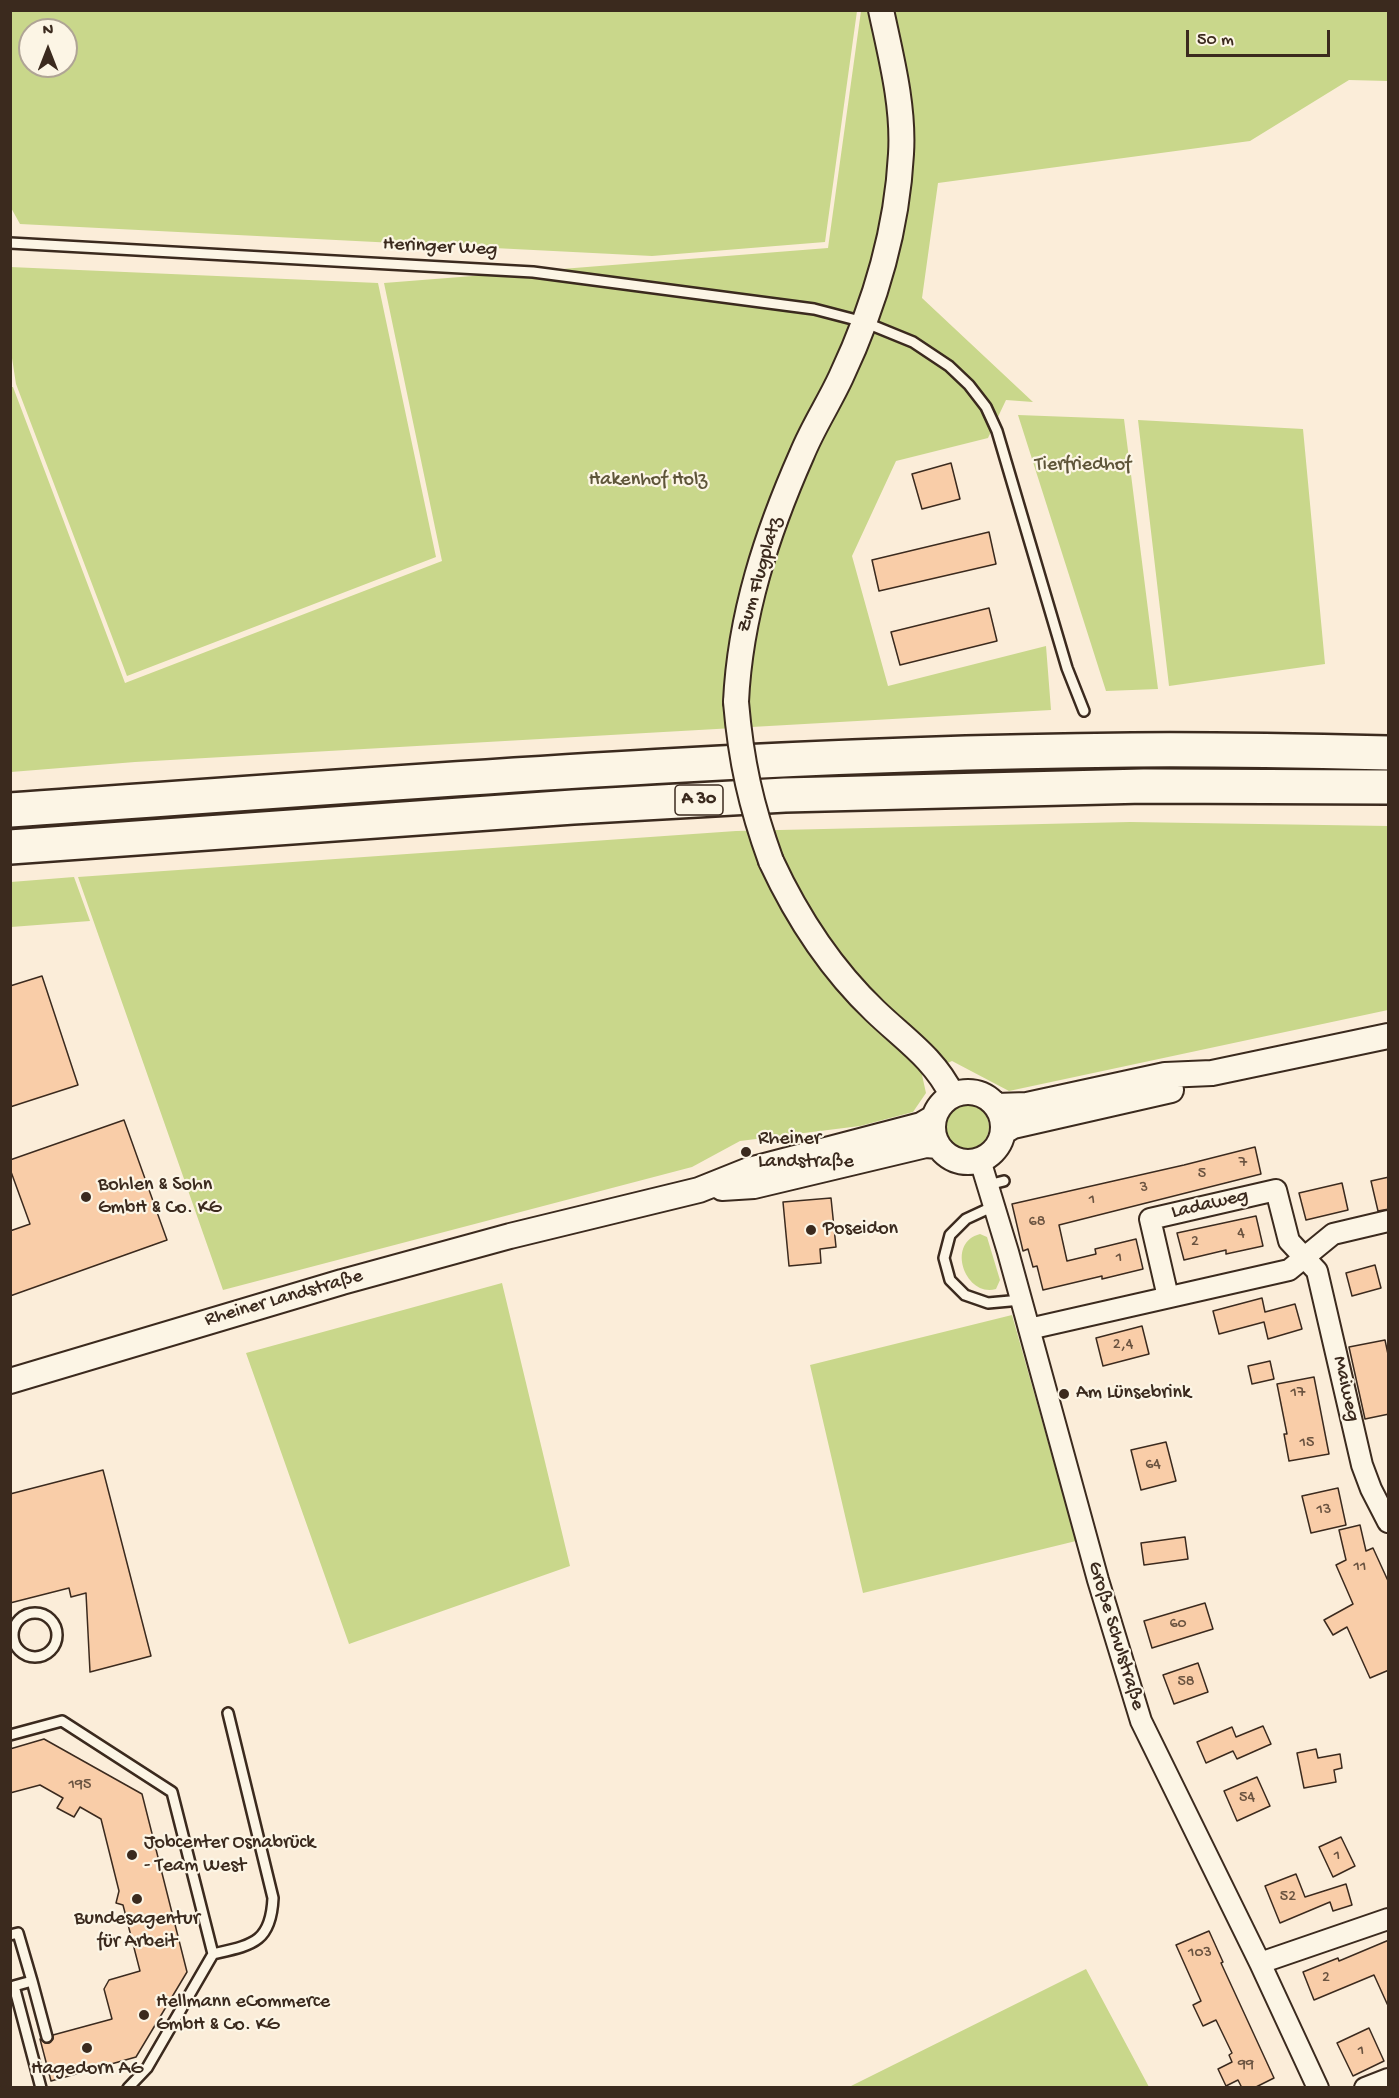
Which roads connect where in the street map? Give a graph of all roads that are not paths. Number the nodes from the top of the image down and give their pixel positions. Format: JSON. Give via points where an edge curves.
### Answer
{"nodes":[{"id":1,"x":881,"y":10,"type":"edge"},
{"id":2,"x":10,"y":243,"type":"edge"},
{"id":3,"x":864,"y":322,"type":"junction"},
{"id":4,"x":1084,"y":711,"type":"dead end"},
{"id":5,"x":1389,"y":753,"type":"edge"},
{"id":6,"x":1389,"y":787,"type":"edge"},
{"id":7,"x":10,"y":810,"type":"edge"},
{"id":8,"x":10,"y":847,"type":"edge"},
{"id":9,"x":1389,"y":1036,"type":"edge"},
{"id":10,"x":1212,"y":1073,"type":"junction"},
{"id":11,"x":952,"y":1095,"type":"junction"},
{"id":12,"x":996,"y":1106,"type":"junction"},
{"id":13,"x":933,"y":1118,"type":"junction"},
{"id":14,"x":1003,"y":1132,"type":"junction"},
{"id":15,"x":938,"y":1146,"type":"junction"},
{"id":16,"x":980,"y":1160,"type":"junction"},
{"id":17,"x":699,"y":1190,"type":"junction"},
{"id":18,"x":994,"y":1206,"type":"junction"},
{"id":19,"x":1389,"y":1221,"type":"edge"},
{"id":20,"x":1305,"y":1256,"type":"junction"},
{"id":21,"x":1168,"y":1297,"type":"junction"},
{"id":22,"x":1021,"y":1300,"type":"junction"},
{"id":23,"x":1029,"y":1329,"type":"junction"},
{"id":24,"x":10,"y":1381,"type":"edge"},
{"id":25,"x":1389,"y":1522,"type":"edge"},
{"id":26,"x":11,"y":1640,"type":"edge"},
{"id":27,"x":228,"y":1713,"type":"dead end"},
{"id":28,"x":10,"y":1735,"type":"edge"},
{"id":29,"x":1389,"y":1919,"type":"edge"},
{"id":30,"x":10,"y":1935,"type":"edge"},
{"id":31,"x":213,"y":1954,"type":"junction"},
{"id":32,"x":1260,"y":1963,"type":"junction"},
{"id":33,"x":32,"y":1981,"type":"junction"},
{"id":34,"x":47,"y":2037,"type":"dead end"},
{"id":35,"x":1389,"y":2079,"type":"edge"},
{"id":36,"x":41,"y":2088,"type":"edge"},
{"id":37,"x":128,"y":2088,"type":"edge"},
{"id":38,"x":1318,"y":2088,"type":"edge"},
{"id":39,"x":1365,"y":2088,"type":"edge"}],
"edges":[{"from":1,"to":3,"type":"street","name":"Zum Flugplatz","via":[[900,114],[901,153],[884,264]]},
{"from":2,"to":3,"type":"lane","name":"Heringer Weg","via":[[533,272],[814,309]]},
{"from":3,"to":4,"type":"lane","name":"Heringer Weg","via":[[913,342],[949,366],[986,407],[997,431],[1067,668]]},
{"from":3,"to":11,"type":"street","name":"Zum Flugplatz","bridge":true,"via":[[842,377],[803,452],[770,533],[749,603],[738,665],[740,747],[755,818],[771,861],[807,931],[875,1011],[932,1062]]},
{"from":5,"to":7,"type":"highway","number":"A 30","via":[[1131,750],[873,756],[615,769]]},
{"from":6,"to":8,"type":"highway","number":"A 30","via":[[1144,786],[785,795]]},
{"from":9,"to":10,"type":"street"},
{"from":10,"to":12,"type":"street","via":[[1165,1075],[1027,1105]]},
{"from":10,"to":14,"type":"street","via":[[1169,1091],[1013,1126]]},
{"from":11,"to":12,"type":"street","via":[[976,1093]]},
{"from":11,"to":13,"type":"street","via":[[937,1108]]},
{"from":12,"to":14,"type":"street"},
{"from":13,"to":15,"type":"street"},
{"from":13,"to":17,"type":"street","name":"Rheiner Landstraße","via":[[921,1125],[748,1170]]},
{"from":14,"to":16,"type":"street","via":[[995,1149]]},
{"from":15,"to":16,"type":"street","via":[[956,1160]]},
{"from":15,"to":17,"type":"street","name":"Rheiner Landstraße","via":[[926,1145],[754,1186]]},
{"from":16,"to":18,"type":"street","name":"Große Schulstraße","via":[[996,1183]]},
{"from":17,"to":24,"type":"street","name":"Rheiner Landstraße","via":[[342,1282]]},
{"from":18,"to":22,"type":"street","name":"Große Schulstraße"},
{"from":18,"to":22,"type":"lane","via":[[966,1219],[950,1235],[944,1258],[950,1280],[965,1295],[988,1303]]},
{"from":19,"to":20,"type":"street","via":[[1333,1234]]},
{"from":20,"to":21,"type":"street","via":[[1289,1270]]},
{"from":20,"to":21,"type":"street","name":"Ladaweg","via":[[1289,1241],[1276,1190],[1150,1219]]},
{"from":20,"to":25,"type":"street","name":"Maiweg","via":[[1317,1270],[1362,1465]]},
{"from":21,"to":23,"type":"street"},
{"from":22,"to":23,"type":"street","name":"Große Schulstraße"},
{"from":23,"to":32,"type":"street","name":"Große Schulstraße","via":[[1141,1721]]},
{"from":26,"to":26,"type":"lane","via":[[28,1658],[43,1657],[56,1642],[56,1628],[47,1617],[28,1614],[16,1622]]},
{"from":27,"to":31,"type":"lane","via":[[273,1898],[272,1917],[264,1935],[247,1946]]},
{"from":28,"to":31,"type":"lane","via":[[62,1721],[172,1792]]},
{"from":29,"to":32,"type":"street"},
{"from":30,"to":33,"type":"lane","via":[[18,1933]]},
{"from":31,"to":37,"type":"lane","via":[[147,2068]]},
{"from":32,"to":38,"type":"street","name":"Große Schulstraße"},
{"from":33,"to":34,"type":"lane"},
{"from":33,"to":36,"type":"lane","via":[[14,1986]]},
{"from":35,"to":39,"type":"street"}]}
